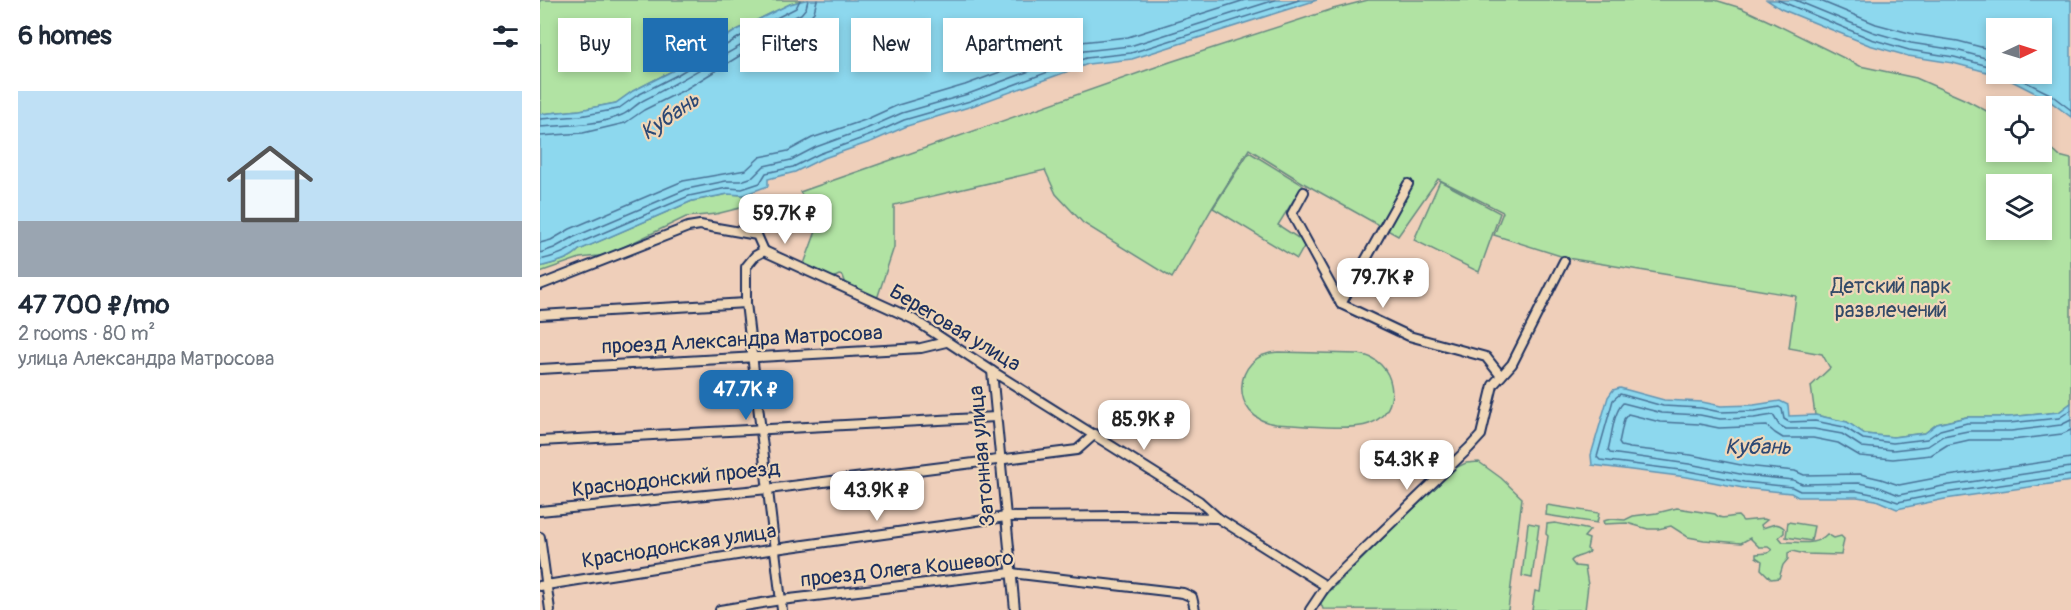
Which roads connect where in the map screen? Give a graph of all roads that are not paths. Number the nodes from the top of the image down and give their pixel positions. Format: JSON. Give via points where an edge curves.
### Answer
{"nodes":[{"id":1,"x":1408,"y":184,"type":"dead end"},
{"id":2,"x":1304,"y":192,"type":"dead end"},
{"id":3,"x":764,"y":251,"type":"junction"},
{"id":4,"x":1564,"y":261,"type":"dead end"},
{"id":5,"x":540,"y":285,"type":"edge"},
{"id":6,"x":746,"y":303,"type":"junction"},
{"id":7,"x":1341,"y":304,"type":"junction"},
{"id":8,"x":540,"y":315,"type":"edge"},
{"id":9,"x":946,"y":342,"type":"junction"},
{"id":10,"x":752,"y":359,"type":"junction"},
{"id":11,"x":540,"y":369,"type":"edge"},
{"id":12,"x":992,"y":371,"type":"junction"},
{"id":13,"x":1501,"y":376,"type":"junction"},
{"id":14,"x":996,"y":417,"type":"junction"},
{"id":15,"x":760,"y":430,"type":"junction"},
{"id":16,"x":1095,"y":434,"type":"junction"},
{"id":17,"x":540,"y":441,"type":"edge"},
{"id":18,"x":999,"y":459,"type":"junction"},
{"id":19,"x":768,"y":489,"type":"junction"},
{"id":20,"x":540,"y":511,"type":"edge"},
{"id":21,"x":1006,"y":517,"type":"junction"},
{"id":22,"x":1218,"y":518,"type":"junction"},
{"id":23,"x":540,"y":537,"type":"edge"},
{"id":24,"x":775,"y":549,"type":"junction"},
{"id":25,"x":1011,"y":573,"type":"junction"},
{"id":26,"x":543,"y":585,"type":"edge"},
{"id":27,"x":1326,"y":586,"type":"junction"},
{"id":28,"x":781,"y":600,"type":"junction"},
{"id":29,"x":550,"y":610,"type":"edge"},
{"id":30,"x":720,"y":610,"type":"edge"},
{"id":31,"x":782,"y":610,"type":"edge"},
{"id":32,"x":1015,"y":610,"type":"edge"},
{"id":33,"x":1195,"y":610,"type":"edge"},
{"id":34,"x":1310,"y":610,"type":"edge"}],
"edges":[{"from":1,"to":7,"type":"street"},
{"from":2,"to":7,"type":"street","via":[[1292,214]]},
{"from":3,"to":5,"type":"street","name":"Береговая улица","via":[[757,235],[700,225]]},
{"from":3,"to":6,"type":"street","via":[[746,267]]},
{"from":3,"to":9,"type":"street","name":"Береговая улица","via":[[913,319]]},
{"from":4,"to":13,"type":"street","via":[[1512,364]]},
{"from":6,"to":8,"type":"street"},
{"from":6,"to":10,"type":"street"},
{"from":7,"to":13,"type":"street","via":[[1409,336],[1486,357]]},
{"from":9,"to":10,"type":"street","name":"проезд Александра Матросова","via":[[921,348]]},
{"from":9,"to":12,"type":"street","name":"Береговая улица"},
{"from":10,"to":11,"type":"street","name":"проезд Александра Матросова"},
{"from":10,"to":15,"type":"street"},
{"from":12,"to":14,"type":"street","name":"Затонная улица"},
{"from":12,"to":16,"type":"street","name":"Береговая улица"},
{"from":13,"to":27,"type":"street","via":[[1493,385],[1481,435]]},
{"from":14,"to":15,"type":"street"},
{"from":14,"to":18,"type":"street","name":"Затонная улица"},
{"from":15,"to":17,"type":"street"},
{"from":15,"to":19,"type":"street"},
{"from":16,"to":18,"type":"street","name":"Краснодонский проезд","via":[[1077,450]]},
{"from":16,"to":22,"type":"street","name":"Береговая улица","via":[[1199,501]]},
{"from":18,"to":19,"type":"street","name":"Краснодонский проезд"},
{"from":18,"to":21,"type":"street","name":"Затонная улица"},
{"from":19,"to":20,"type":"street","name":"Краснодонский проезд"},
{"from":19,"to":24,"type":"street"},
{"from":21,"to":22,"type":"street","name":"Краснодонская улица"},
{"from":21,"to":24,"type":"street","name":"Краснодонская улица"},
{"from":21,"to":25,"type":"street","name":"Затонная улица"},
{"from":22,"to":27,"type":"street","name":"Береговая улица"},
{"from":23,"to":26,"type":"street"},
{"from":24,"to":26,"type":"street","name":"Краснодонская улица"},
{"from":24,"to":28,"type":"street"},
{"from":25,"to":28,"type":"street","name":"проезд Олега Кошевого"},
{"from":25,"to":32,"type":"street","name":"Затонная улица"},
{"from":25,"to":33,"type":"street","name":"проезд Олега Кошевого","via":[[1183,593],[1192,597]]},
{"from":26,"to":29,"type":"street"},
{"from":27,"to":34,"type":"street"},
{"from":28,"to":30,"type":"street","name":"проезд Олега Кошевого"},
{"from":28,"to":31,"type":"street"}]}
